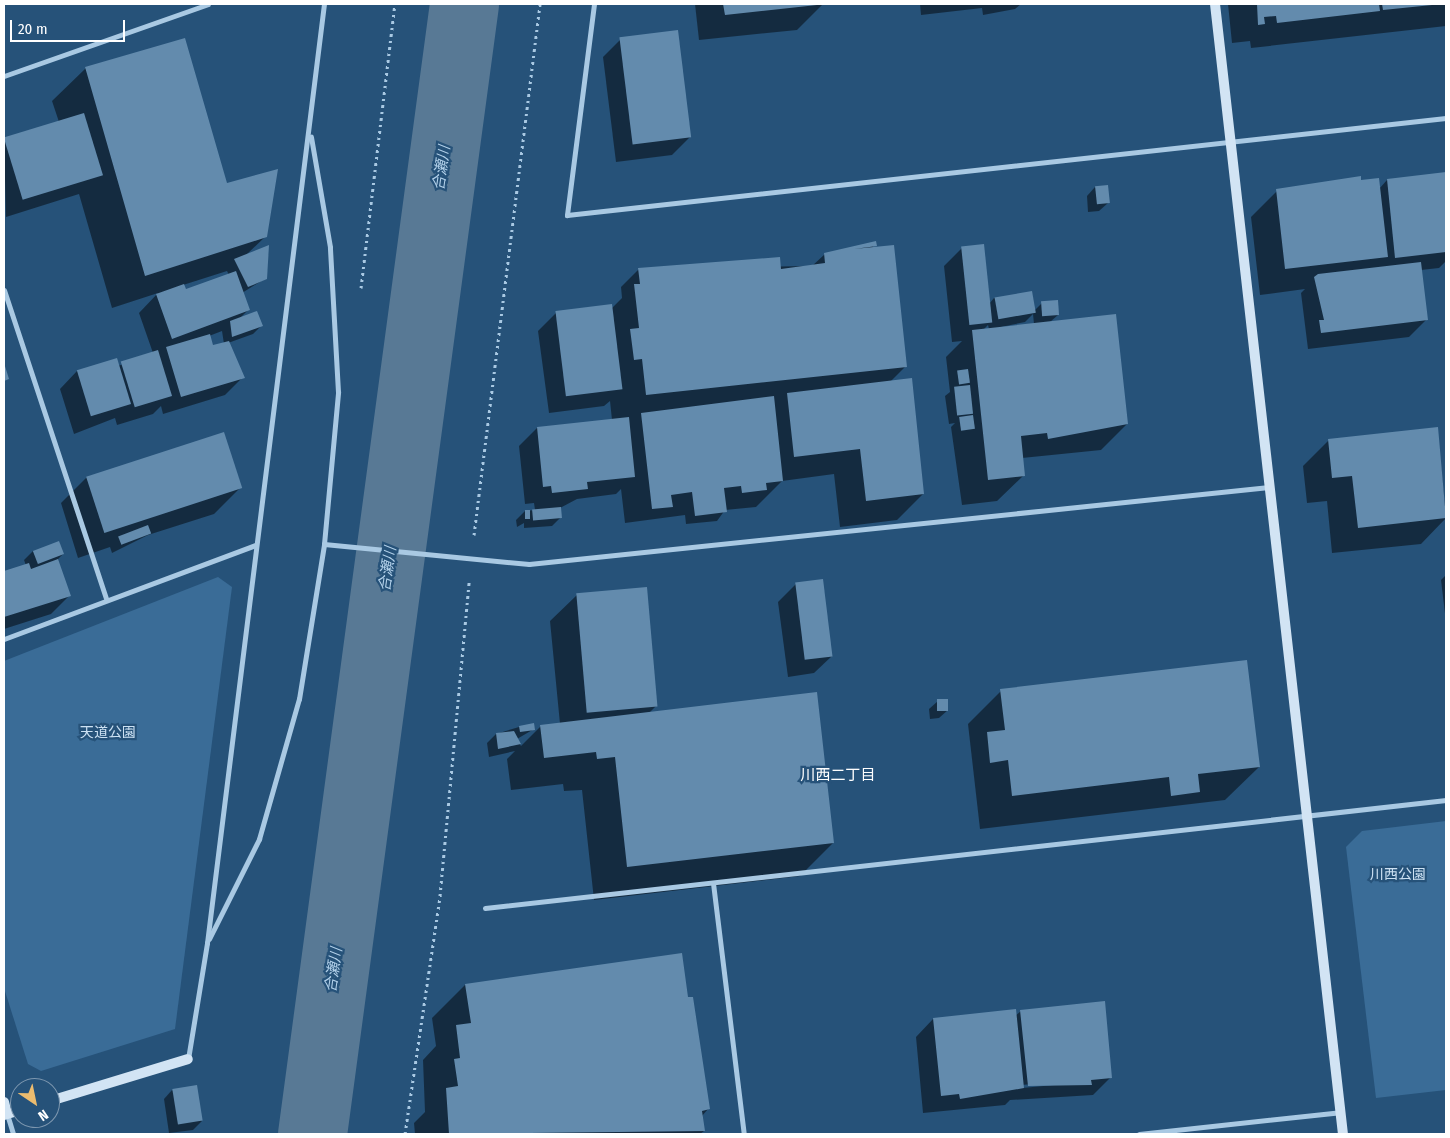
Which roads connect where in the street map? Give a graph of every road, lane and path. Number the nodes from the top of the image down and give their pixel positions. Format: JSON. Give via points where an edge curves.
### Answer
{"nodes":[{"id":1,"x":208,"y":4,"type":"edge"},
{"id":2,"x":324,"y":4,"type":"edge"},
{"id":3,"x":395,"y":4,"type":"edge"},
{"id":4,"x":594,"y":4,"type":"edge"},
{"id":5,"x":1214,"y":4,"type":"edge"},
{"id":6,"x":4,"y":76,"type":"edge"},
{"id":7,"x":1446,"y":118,"type":"edge"},
{"id":8,"x":310,"y":131,"type":"junction"},
{"id":9,"x":1228,"y":145,"type":"junction"},
{"id":10,"x":361,"y":288,"type":"dead end"},
{"id":11,"x":4,"y":290,"type":"edge"},
{"id":12,"x":1269,"y":487,"type":"junction"},
{"id":13,"x":324,"y":544,"type":"junction"},
{"id":14,"x":256,"y":545,"type":"junction"},
{"id":15,"x":106,"y":599,"type":"junction"},
{"id":16,"x":4,"y":639,"type":"edge"},
{"id":17,"x":1446,"y":800,"type":"edge"},
{"id":18,"x":1306,"y":815,"type":"junction"},
{"id":19,"x":713,"y":883,"type":"junction"},
{"id":20,"x":485,"y":908,"type":"dead end"},
{"id":21,"x":207,"y":943,"type":"junction"},
{"id":22,"x":188,"y":1059,"type":"joint"},
{"id":23,"x":60,"y":1098,"type":"edge"},
{"id":24,"x":4,"y":1102,"type":"edge"},
{"id":25,"x":1340,"y":1112,"type":"junction"},
{"id":26,"x":6,"y":1114,"type":"edge"},
{"id":27,"x":13,"y":1134,"type":"edge"},
{"id":28,"x":744,"y":1134,"type":"edge"},
{"id":29,"x":1139,"y":1134,"type":"edge"},
{"id":30,"x":1342,"y":1134,"type":"edge"}],
"edges":[{"from":1,"to":6,"type":"street"},
{"from":2,"to":8,"type":"street"},
{"from":3,"to":10,"type":"path"},
{"from":4,"to":9,"type":"street","via":[[567,215]]},
{"from":5,"to":9,"type":"street"},
{"from":7,"to":9,"type":"street"},
{"from":8,"to":13,"type":"street","via":[[330,247],[338,392]]},
{"from":8,"to":14,"type":"street"},
{"from":9,"to":12,"type":"street"},
{"from":11,"to":15,"type":"street"},
{"from":12,"to":13,"type":"street","via":[[529,564],[470,562]]},
{"from":12,"to":18,"type":"street"},
{"from":13,"to":21,"type":"street","via":[[299,698],[259,839]]},
{"from":14,"to":15,"type":"street"},
{"from":14,"to":21,"type":"street"},
{"from":15,"to":16,"type":"street"},
{"from":17,"to":18,"type":"street"},
{"from":18,"to":19,"type":"street"},
{"from":18,"to":25,"type":"street"},
{"from":19,"to":20,"type":"street"},
{"from":19,"to":28,"type":"street"},
{"from":21,"to":22,"type":"street"},
{"from":22,"to":23,"type":"street"},
{"from":24,"to":26,"type":"street"},
{"from":25,"to":29,"type":"street"},
{"from":25,"to":30,"type":"street"},
{"from":26,"to":27,"type":"street"}]}
